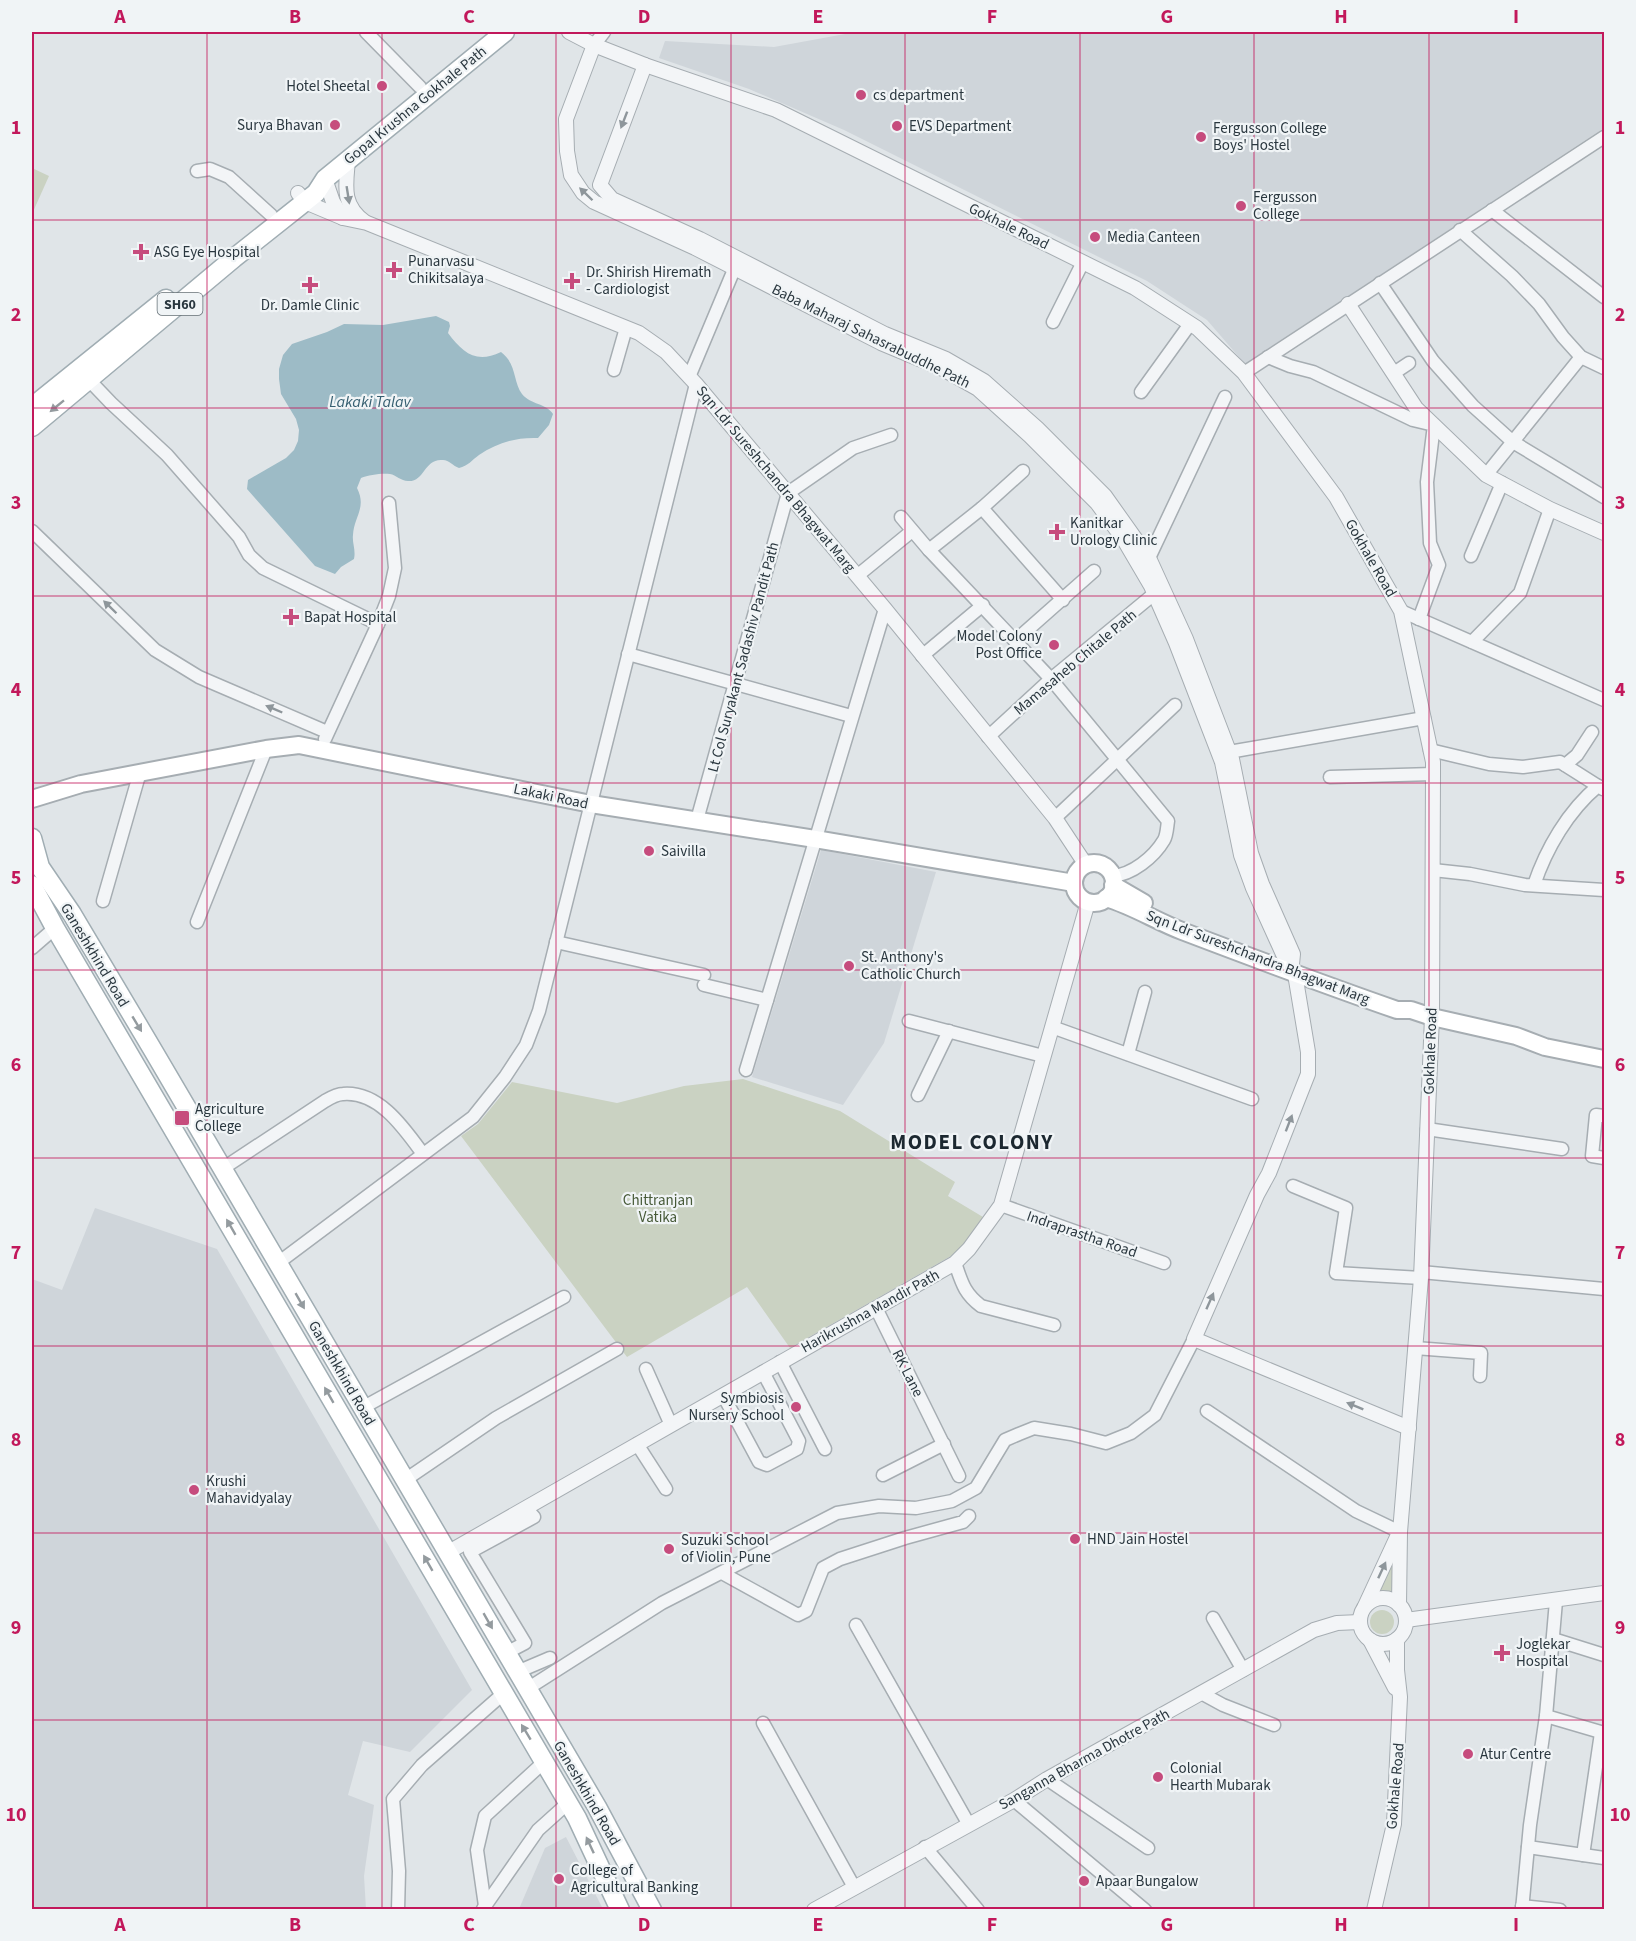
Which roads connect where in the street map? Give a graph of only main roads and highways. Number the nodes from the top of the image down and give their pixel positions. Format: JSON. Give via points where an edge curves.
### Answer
{"nodes":[{"id":1,"x":489,"y":32,"type":"edge"},
{"id":2,"x":505,"y":32,"type":"edge"},
{"id":3,"x":325,"y":179,"type":"junction"},
{"id":4,"x":301,"y":197,"type":"junction"},
{"id":5,"x":32,"y":407,"type":"edge"},
{"id":6,"x":32,"y":427,"type":"edge"},
{"id":7,"x":32,"y":799,"type":"edge"},
{"id":8,"x":32,"y":838,"type":"edge"},
{"id":9,"x":36,"y":861,"type":"edge"},
{"id":10,"x":1074,"y":883,"type":"junction"},
{"id":11,"x":32,"y":885,"type":"edge"},
{"id":12,"x":1111,"y":886,"type":"junction"},
{"id":13,"x":1605,"y":1059,"type":"edge"},
{"id":14,"x":597,"y":1807,"type":"junction"},
{"id":15,"x":573,"y":1811,"type":"junction"},
{"id":16,"x":620,"y":1910,"type":"edge"},
{"id":17,"x":652,"y":1910,"type":"edge"}],
"edges":[{"from":1,"to":3,"type":"main road","name":"Gopal Krushna Gokhale Path","via":[[324,168]]},
{"from":2,"to":3,"type":"main road","name":"Gopal Krushna Gokhale Path","number":"SH60"},
{"from":3,"to":4,"type":"main road","name":"Gopal Krushna Gokhale Path","number":"SH60"},
{"from":4,"to":5,"type":"main road","name":"Gopal Krushna Gokhale Path","number":"SH60","via":[[271,215]]},
{"from":4,"to":6,"type":"main road","name":"Gopal Krushna Gokhale Path","number":"SH60","one_way":true},
{"from":7,"to":10,"type":"main road","name":"Lakaki Road","via":[[140,772],[299,745],[591,804]]},
{"from":8,"to":9,"type":"main road","name":"Ganeshkhind Road"},
{"from":9,"to":14,"type":"main road","name":"Ganeshkhind Road","one_way":true,"via":[[72,914]]},
{"from":10,"to":12,"type":"main road","via":[[1077,893],[1088,902],[1098,902]]},
{"from":10,"to":12,"type":"main road","via":[[1077,872],[1086,865],[1101,865]]},
{"from":15,"to":11,"type":"main road","name":"Ganeshkhind Road","one_way":true},
{"from":12,"to":13,"type":"main road","name":"Sqn Ldr Sureshchandra Bhagwat Marg","via":[[1169,916],[1293,969],[1400,1002],[1432,1017]]},
{"from":14,"to":15,"type":"main road"},
{"from":14,"to":17,"type":"main road","name":"Ganeshkhind Road"},
{"from":16,"to":15,"type":"main road","name":"Ganeshkhind Road","one_way":true}]}
